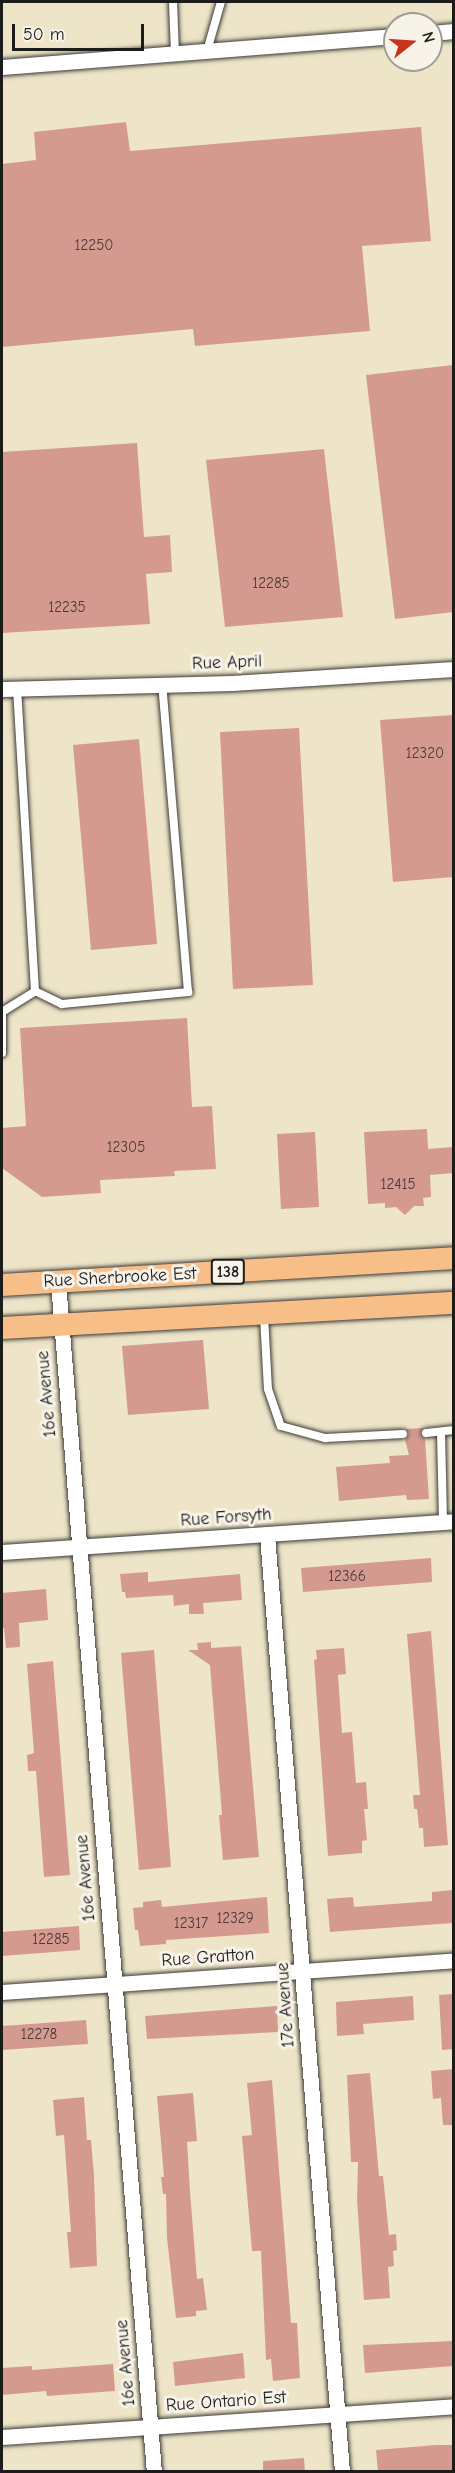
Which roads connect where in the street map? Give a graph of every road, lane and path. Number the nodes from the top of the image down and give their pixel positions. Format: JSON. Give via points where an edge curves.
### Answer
{"nodes":[{"id":1,"x":173,"y":2,"type":"edge"},
{"id":2,"x":221,"y":2,"type":"edge"},
{"id":3,"x":383,"y":37,"type":"edge"},
{"id":4,"x":207,"y":51,"type":"junction"},
{"id":5,"x":175,"y":54,"type":"junction"},
{"id":6,"x":2,"y":67,"type":"edge"},
{"id":7,"x":453,"y":669,"type":"edge"},
{"id":8,"x":162,"y":685,"type":"junction"},
{"id":9,"x":17,"y":688,"type":"junction"},
{"id":10,"x":2,"y":689,"type":"edge"},
{"id":11,"x":34,"y":991,"type":"junction"},
{"id":12,"x":2,"y":1012,"type":"edge"},
{"id":13,"x":2,"y":1053,"type":"edge"},
{"id":14,"x":453,"y":1258,"type":"edge"},
{"id":15,"x":58,"y":1282,"type":"junction"},
{"id":16,"x":2,"y":1285,"type":"edge"},
{"id":17,"x":453,"y":1303,"type":"edge"},
{"id":18,"x":264,"y":1314,"type":"junction"},
{"id":19,"x":61,"y":1326,"type":"junction"},
{"id":20,"x":2,"y":1328,"type":"edge"},
{"id":21,"x":453,"y":1430,"type":"edge"},
{"id":22,"x":441,"y":1432,"type":"junction"},
{"id":23,"x":426,"y":1433,"type":"dead end"},
{"id":24,"x":403,"y":1434,"type":"dead end"},
{"id":25,"x":448,"y":1521,"type":"edge"},
{"id":26,"x":267,"y":1535,"type":"junction"},
{"id":27,"x":79,"y":1546,"type":"junction"},
{"id":28,"x":2,"y":1552,"type":"edge"},
{"id":29,"x":453,"y":1960,"type":"edge"},
{"id":30,"x":303,"y":1972,"type":"junction"},
{"id":31,"x":115,"y":1984,"type":"junction"},
{"id":32,"x":2,"y":1992,"type":"edge"},
{"id":33,"x":453,"y":2406,"type":"edge"},
{"id":34,"x":338,"y":2414,"type":"junction"},
{"id":35,"x":150,"y":2426,"type":"junction"},
{"id":36,"x":2,"y":2437,"type":"edge"},
{"id":37,"x":154,"y":2472,"type":"edge"},
{"id":38,"x":342,"y":2472,"type":"edge"}],
"edges":[{"from":1,"to":5,"type":"lane"},
{"from":2,"to":4,"type":"lane"},
{"from":3,"to":4,"type":"street"},
{"from":4,"to":5,"type":"street"},
{"from":5,"to":6,"type":"street"},
{"from":7,"to":8,"type":"street","name":"Rue April"},
{"from":8,"to":9,"type":"street","name":"Rue April"},
{"from":8,"to":11,"type":"lane","via":[[188,992],[62,1004]]},
{"from":9,"to":10,"type":"street","name":"Rue April"},
{"from":9,"to":11,"type":"lane"},
{"from":11,"to":12,"type":"lane"},
{"from":12,"to":13,"type":"lane"},
{"from":14,"to":15,"type":"main road","name":"Rue Sherbrooke Est","number":"138"},
{"from":15,"to":16,"type":"main road","name":"Rue Sherbrooke Est","number":"138"},
{"from":15,"to":19,"type":"street","name":"16e Avenue"},
{"from":17,"to":18,"type":"main road"},
{"from":18,"to":19,"type":"main road"},
{"from":18,"to":24,"type":"lane","via":[[268,1389],[281,1426],[325,1438]]},
{"from":19,"to":20,"type":"main road"},
{"from":19,"to":27,"type":"street","name":"16e Avenue"},
{"from":21,"to":22,"type":"lane"},
{"from":22,"to":23,"type":"lane"},
{"from":22,"to":25,"type":"lane"},
{"from":25,"to":26,"type":"street","name":"Rue Forsyth"},
{"from":26,"to":27,"type":"street","name":"Rue Forsyth"},
{"from":26,"to":30,"type":"street","name":"17e Avenue"},
{"from":27,"to":28,"type":"street","name":"Rue Forsyth"},
{"from":27,"to":31,"type":"street","name":"16e Avenue"},
{"from":29,"to":30,"type":"street","name":"Rue Gratton"},
{"from":30,"to":31,"type":"street","name":"Rue Gratton"},
{"from":30,"to":34,"type":"street","name":"17e Avenue"},
{"from":31,"to":32,"type":"street","name":"Rue Gratton"},
{"from":31,"to":35,"type":"street","name":"16e Avenue"},
{"from":33,"to":34,"type":"street","name":"Rue Ontario Est"},
{"from":34,"to":35,"type":"street","name":"Rue Ontario Est"},
{"from":34,"to":38,"type":"street","name":"17e Avenue"},
{"from":35,"to":36,"type":"street","name":"Rue Ontario Est"},
{"from":35,"to":37,"type":"street","name":"16e Avenue"}]}
